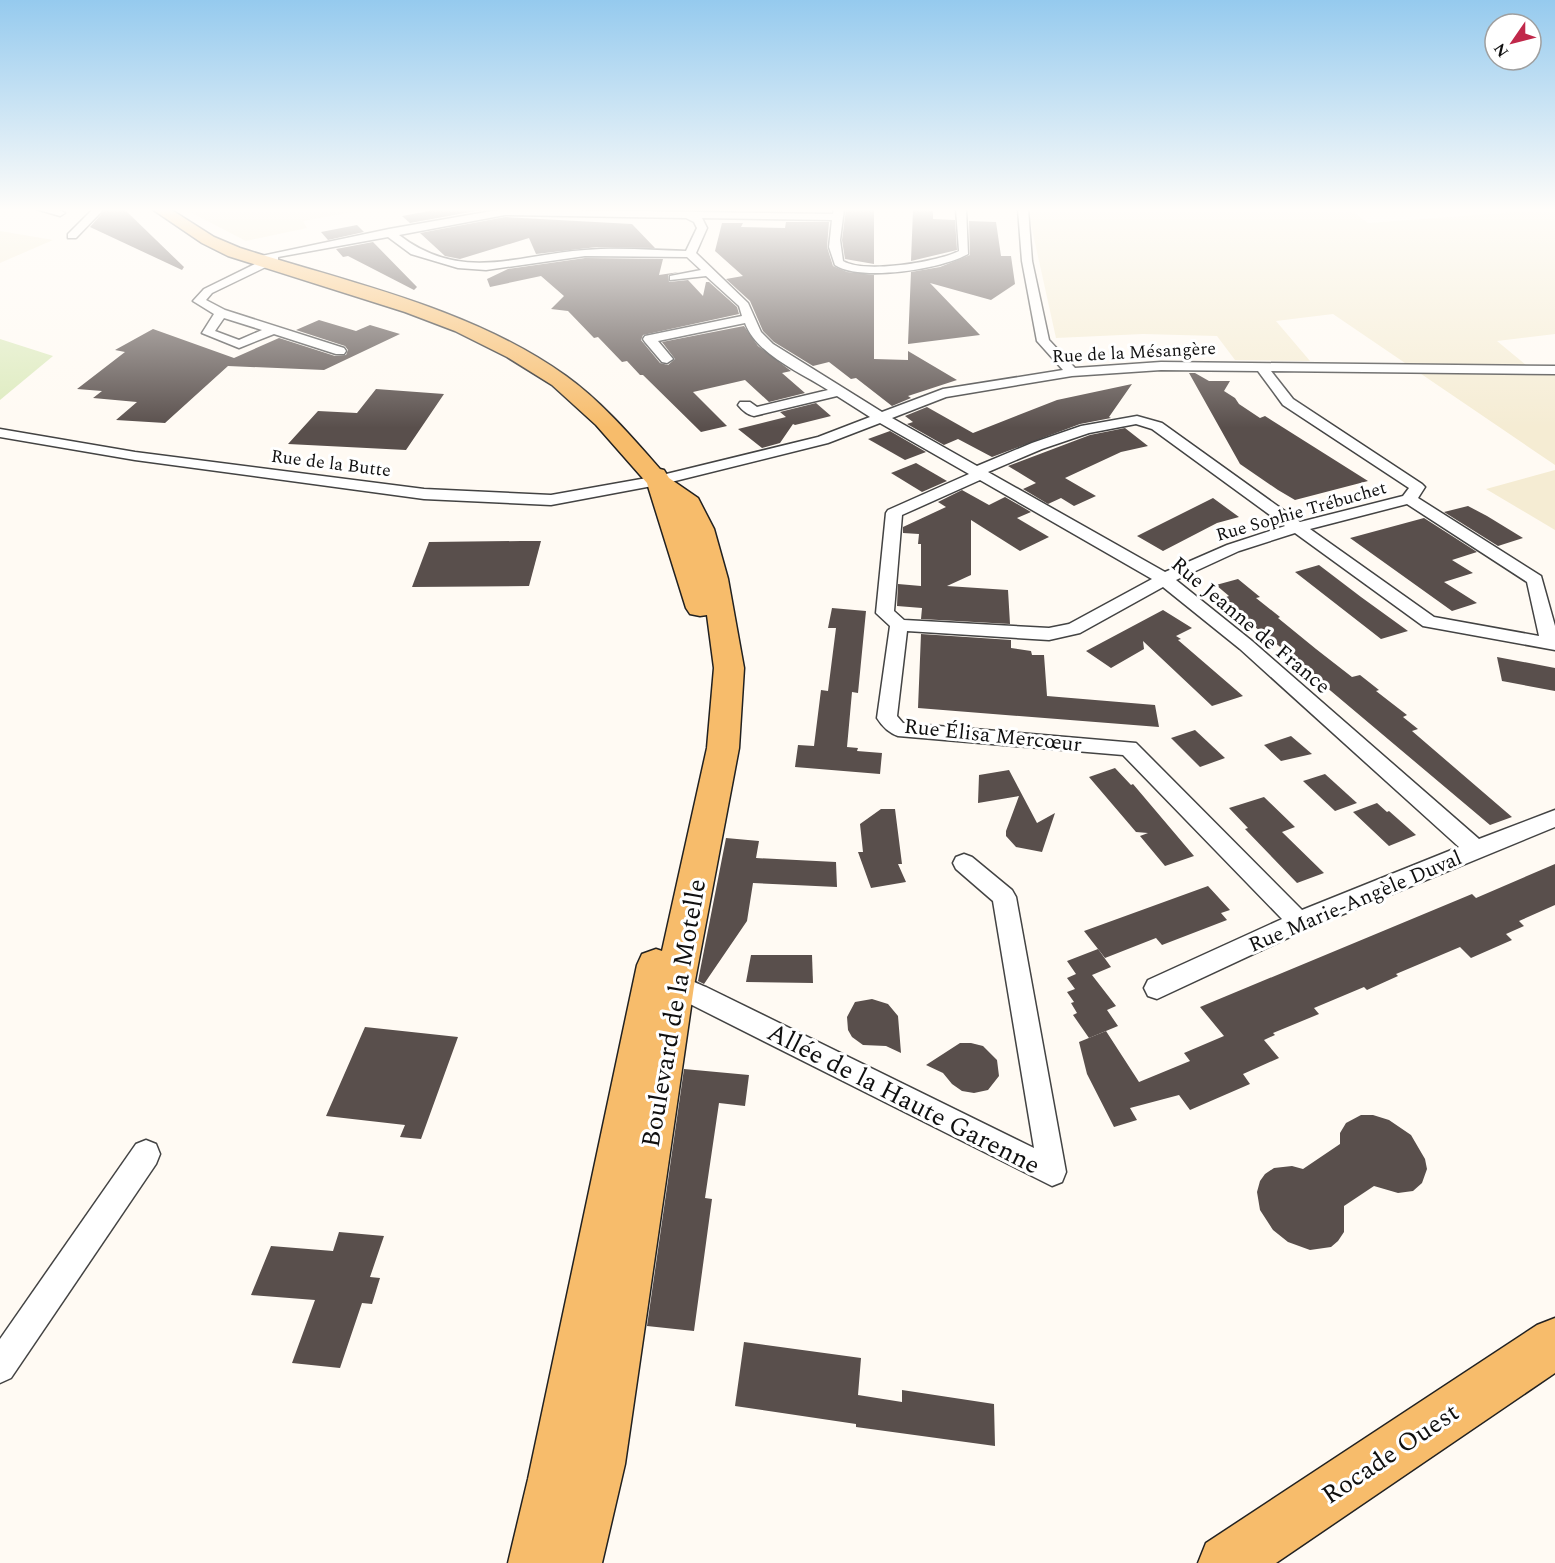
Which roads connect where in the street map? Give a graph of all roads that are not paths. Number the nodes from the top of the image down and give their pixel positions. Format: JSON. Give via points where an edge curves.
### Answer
{"nodes":[{"id":1,"x":226,"y":282,"type":"edge"},
{"id":2,"x":334,"y":282,"type":"edge"},
{"id":3,"x":719,"y":282,"type":"edge"},
{"id":4,"x":1031,"y":282,"type":"edge"},
{"id":5,"x":221,"y":313,"type":"junction"},
{"id":6,"x":750,"y":318,"type":"junction"},
{"id":7,"x":273,"y":330,"type":"junction"},
{"id":8,"x":340,"y":351,"type":"dead end"},
{"id":9,"x":668,"y":359,"type":"dead end"},
{"id":10,"x":1261,"y":366,"type":"junction"},
{"id":11,"x":1555,"y":370,"type":"edge"},
{"id":12,"x":1072,"y":372,"type":"junction"},
{"id":13,"x":838,"y":392,"type":"junction"},
{"id":14,"x":745,"y":405,"type":"dead end"},
{"id":15,"x":879,"y":417,"type":"junction"},
{"id":16,"x":0,"y":434,"type":"edge"},
{"id":17,"x":979,"y":473,"type":"junction"},
{"id":18,"x":658,"y":481,"type":"junction"},
{"id":19,"x":1408,"y":500,"type":"junction"},
{"id":20,"x":1296,"y":528,"type":"junction"},
{"id":21,"x":1164,"y":579,"type":"junction"},
{"id":22,"x":899,"y":625,"type":"junction"},
{"id":23,"x":1552,"y":643,"type":"edge"},
{"id":24,"x":1555,"y":819,"type":"edge"},
{"id":25,"x":1476,"y":849,"type":"junction"},
{"id":26,"x":964,"y":863,"type":"dead end"},
{"id":27,"x":1299,"y":922,"type":"junction"},
{"id":28,"x":665,"y":977,"type":"junction"},
{"id":29,"x":1157,"y":988,"type":"dead end"},
{"id":30,"x":146,"y":1154,"type":"dead end"},
{"id":31,"x":1555,"y":1343,"type":"edge"},
{"id":32,"x":0,"y":1367,"type":"edge"},
{"id":33,"x":536,"y":1563,"type":"edge"},
{"id":34,"x":574,"y":1563,"type":"edge"},
{"id":35,"x":1226,"y":1563,"type":"edge"}],
"edges":[{"from":1,"to":5,"type":"street","via":[[199,301]]},
{"from":2,"to":18,"type":"main road","name":"Boulevard de la Motelle","via":[[462,327],[514,353],[559,381],[604,420]]},
{"from":3,"to":6,"type":"street","name":"Rue Jeanne de France","via":[[744,305]]},
{"from":4,"to":12,"type":"street","via":[[1043,341]]},
{"from":5,"to":7,"type":"street"},
{"from":5,"to":7,"type":"street","via":[[208,333],[239,344]]},
{"from":6,"to":9,"type":"street","via":[[649,339]]},
{"from":6,"to":13,"type":"street","name":"Rue Jeanne de France","via":[[755,333],[769,347]]},
{"from":7,"to":8,"type":"street"},
{"from":10,"to":11,"type":"street","name":"Rue de la Mésangère"},
{"from":10,"to":12,"type":"street","name":"Rue de la Mésangère","via":[[1161,366]]},
{"from":10,"to":19,"type":"street","name":"Rue Sophie Trébuchet","via":[[1287,402],[1417,487]]},
{"from":12,"to":15,"type":"street","name":"Rue de la Mésangère","via":[[943,393]]},
{"from":13,"to":14,"type":"street","via":[[754,412]]},
{"from":13,"to":15,"type":"street","name":"Rue Jeanne de France"},
{"from":15,"to":17,"type":"street","name":"Rue Jeanne de France"},
{"from":15,"to":18,"type":"street","name":"Rue de la Mésangère","via":[[823,440]]},
{"from":16,"to":18,"type":"street","name":"Rue de la Butte","via":[[424,494],[551,500]]},
{"from":17,"to":20,"type":"street","via":[[1086,429],[1137,420],[1156,426]]},
{"from":17,"to":21,"type":"street","name":"Rue Jeanne de France"},
{"from":17,"to":22,"type":"street","via":[[894,513],[885,614]]},
{"from":18,"to":28,"type":"main road","name":"Boulevard de la Motelle","via":[[705,627],[711,674],[703,756]]},
{"from":19,"to":20,"type":"street","name":"Rue Sophie Trébuchet"},
{"from":19,"to":23,"type":"street","via":[[1535,580]]},
{"from":20,"to":21,"type":"street","name":"Rue Sophie Trébuchet","via":[[1232,548]]},
{"from":20,"to":23,"type":"street","via":[[1429,622]]},
{"from":21,"to":22,"type":"street","name":"Rue Sophie Trébuchet","via":[[1074,629],[1059,633]]},
{"from":21,"to":25,"type":"street","name":"Rue Jeanne de France","via":[[1246,645]]},
{"from":22,"to":27,"type":"street","name":"Rue Élisa Mercœur","via":[[887,718],[898,729],[1129,748]]},
{"from":24,"to":25,"type":"street","name":"Rue Marie-Angèle Duval"},
{"from":25,"to":27,"type":"street","name":"Rue Marie-Angèle Duval"},
{"from":26,"to":28,"type":"street","name":"Allée de la Haute Garenne","via":[[1004,897],[1052,1172]]},
{"from":27,"to":29,"type":"street","name":"Rue Marie-Angèle Duval"},
{"from":28,"to":33,"type":"main road","name":"Boulevard de la Motelle"},
{"from":28,"to":34,"type":"main road","name":"Boulevard de la Motelle","via":[[598,1464]]},
{"from":30,"to":32,"type":"street"},
{"from":31,"to":35,"type":"main road","name":"Rocade Ouest"}]}
